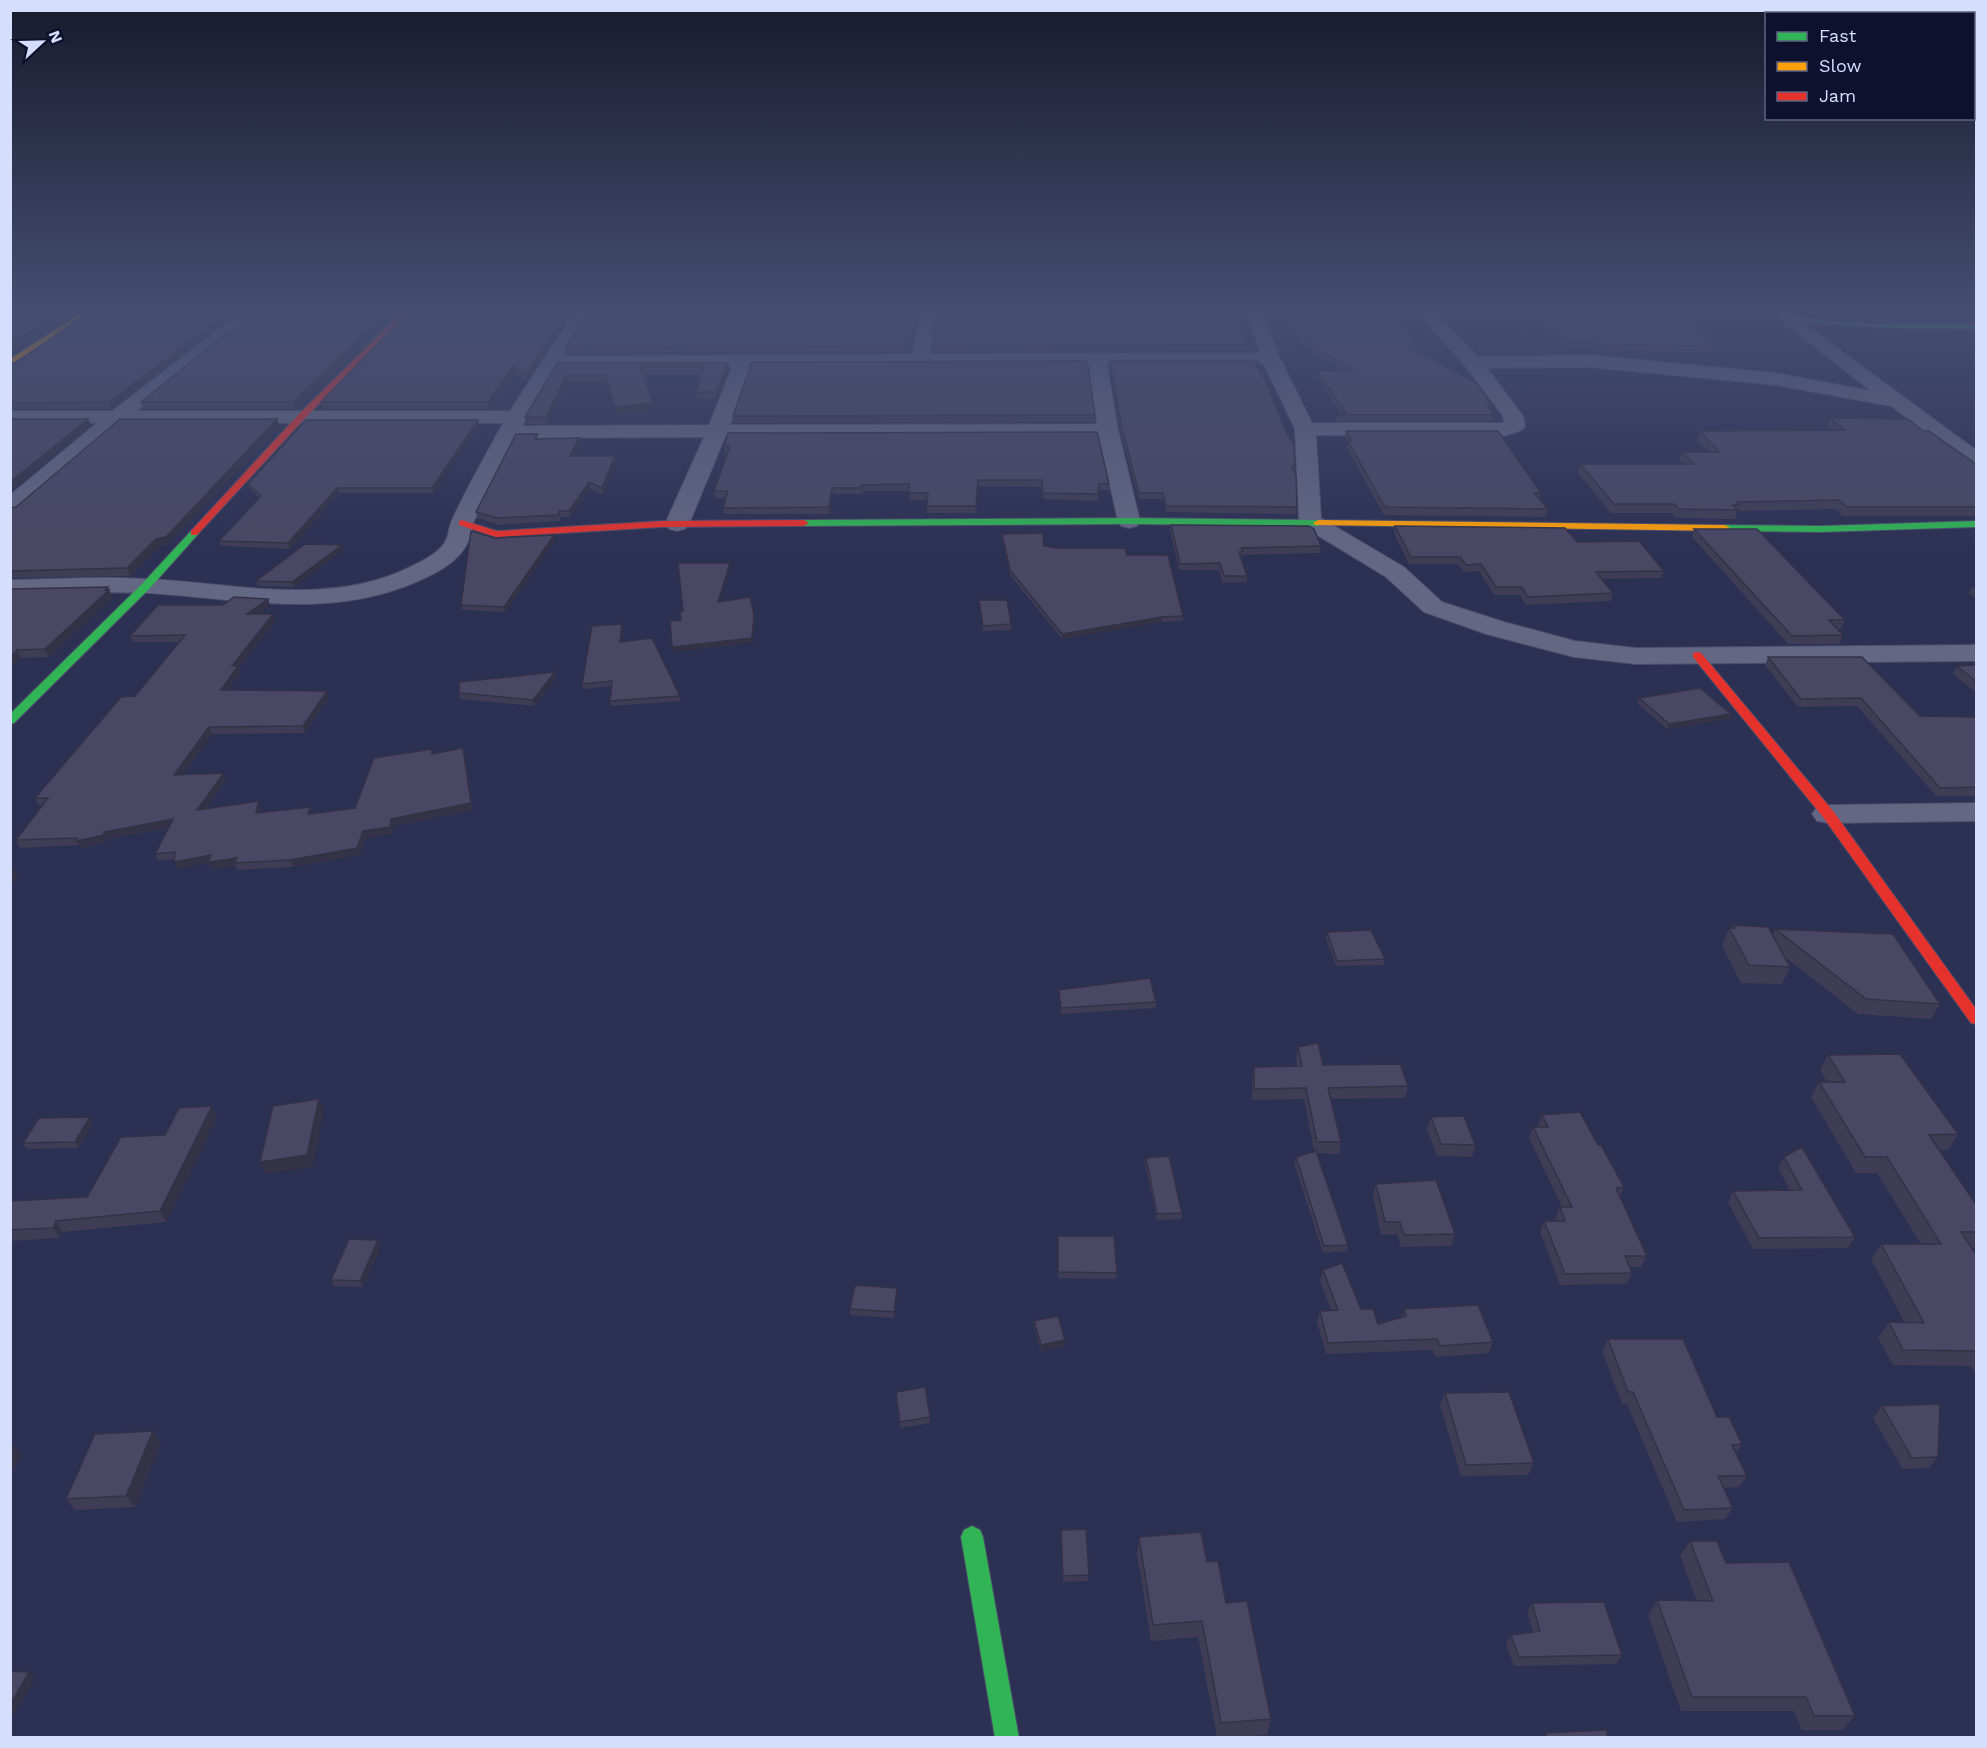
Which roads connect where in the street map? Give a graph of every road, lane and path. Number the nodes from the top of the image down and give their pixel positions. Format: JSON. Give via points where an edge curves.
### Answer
{"nodes":[{"id":1,"x":152,"y":390,"type":"edge"},
{"id":2,"x":328,"y":390,"type":"edge"},
{"id":3,"x":534,"y":390,"type":"edge"},
{"id":4,"x":733,"y":390,"type":"edge"},
{"id":5,"x":1101,"y":390,"type":"edge"},
{"id":6,"x":1286,"y":390,"type":"edge"},
{"id":7,"x":1494,"y":390,"type":"edge"},
{"id":8,"x":1834,"y":390,"type":"edge"},
{"id":9,"x":1881,"y":390,"type":"edge"},
{"id":10,"x":1896,"y":401,"type":"junction"},
{"id":11,"x":303,"y":415,"type":"junction"},
{"id":12,"x":118,"y":416,"type":"junction"},
{"id":13,"x":10,"y":417,"type":"edge"},
{"id":14,"x":513,"y":425,"type":"junction"},
{"id":15,"x":1305,"y":429,"type":"junction"},
{"id":16,"x":1107,"y":430,"type":"junction"},
{"id":17,"x":717,"y":432,"type":"junction"},
{"id":18,"x":1977,"y":460,"type":"edge"},
{"id":19,"x":10,"y":507,"type":"edge"},
{"id":20,"x":1129,"y":521,"type":"junction"},
{"id":21,"x":1310,"y":521,"type":"junction"},
{"id":22,"x":462,"y":523,"type":"junction"},
{"id":23,"x":677,"y":524,"type":"junction"},
{"id":24,"x":1977,"y":524,"type":"edge"},
{"id":25,"x":146,"y":586,"type":"junction"},
{"id":26,"x":10,"y":587,"type":"edge"},
{"id":27,"x":1977,"y":652,"type":"edge"},
{"id":28,"x":1697,"y":655,"type":"junction"},
{"id":29,"x":10,"y":721,"type":"edge"},
{"id":30,"x":1977,"y":812,"type":"edge"},
{"id":31,"x":1828,"y":814,"type":"junction"},
{"id":32,"x":1977,"y":1019,"type":"edge"},
{"id":33,"x":972,"y":1537,"type":"dead end"},
{"id":34,"x":1007,"y":1737,"type":"edge"}],
"edges":[{"from":1,"to":12,"type":"street"},
{"from":2,"to":11,"type":"street"},
{"from":3,"to":14,"type":"street"},
{"from":4,"to":17,"type":"street"},
{"from":5,"to":16,"type":"street"},
{"from":6,"to":15,"type":"street"},
{"from":7,"to":15,"type":"street","via":[[1514,416],[1515,426],[1504,430]]},
{"from":8,"to":10,"type":"street"},
{"from":9,"to":10,"type":"street"},
{"from":10,"to":18,"type":"street"},
{"from":11,"to":12,"type":"street"},
{"from":11,"to":14,"type":"street"},
{"from":11,"to":25,"type":"street"},
{"from":12,"to":13,"type":"street"},
{"from":12,"to":19,"type":"street"},
{"from":14,"to":17,"type":"street"},
{"from":14,"to":22,"type":"street"},
{"from":15,"to":21,"type":"street"},
{"from":16,"to":17,"type":"street"},
{"from":16,"to":20,"type":"street"},
{"from":17,"to":23,"type":"street"},
{"from":20,"to":21,"type":"street"},
{"from":20,"to":23,"type":"street"},
{"from":21,"to":24,"type":"street","via":[[1821,529]]},
{"from":21,"to":28,"type":"street","via":[[1395,572],[1433,607],[1574,649],[1636,656]]},
{"from":22,"to":23,"type":"street","via":[[496,534]]},
{"from":22,"to":25,"type":"street","via":[[462,537],[444,558],[377,591],[348,597]]},
{"from":25,"to":26,"type":"street"},
{"from":25,"to":29,"type":"street"},
{"from":27,"to":28,"type":"street"},
{"from":28,"to":31,"type":"street"},
{"from":30,"to":31,"type":"street"},
{"from":31,"to":32,"type":"street"},
{"from":33,"to":34,"type":"street"}]}
